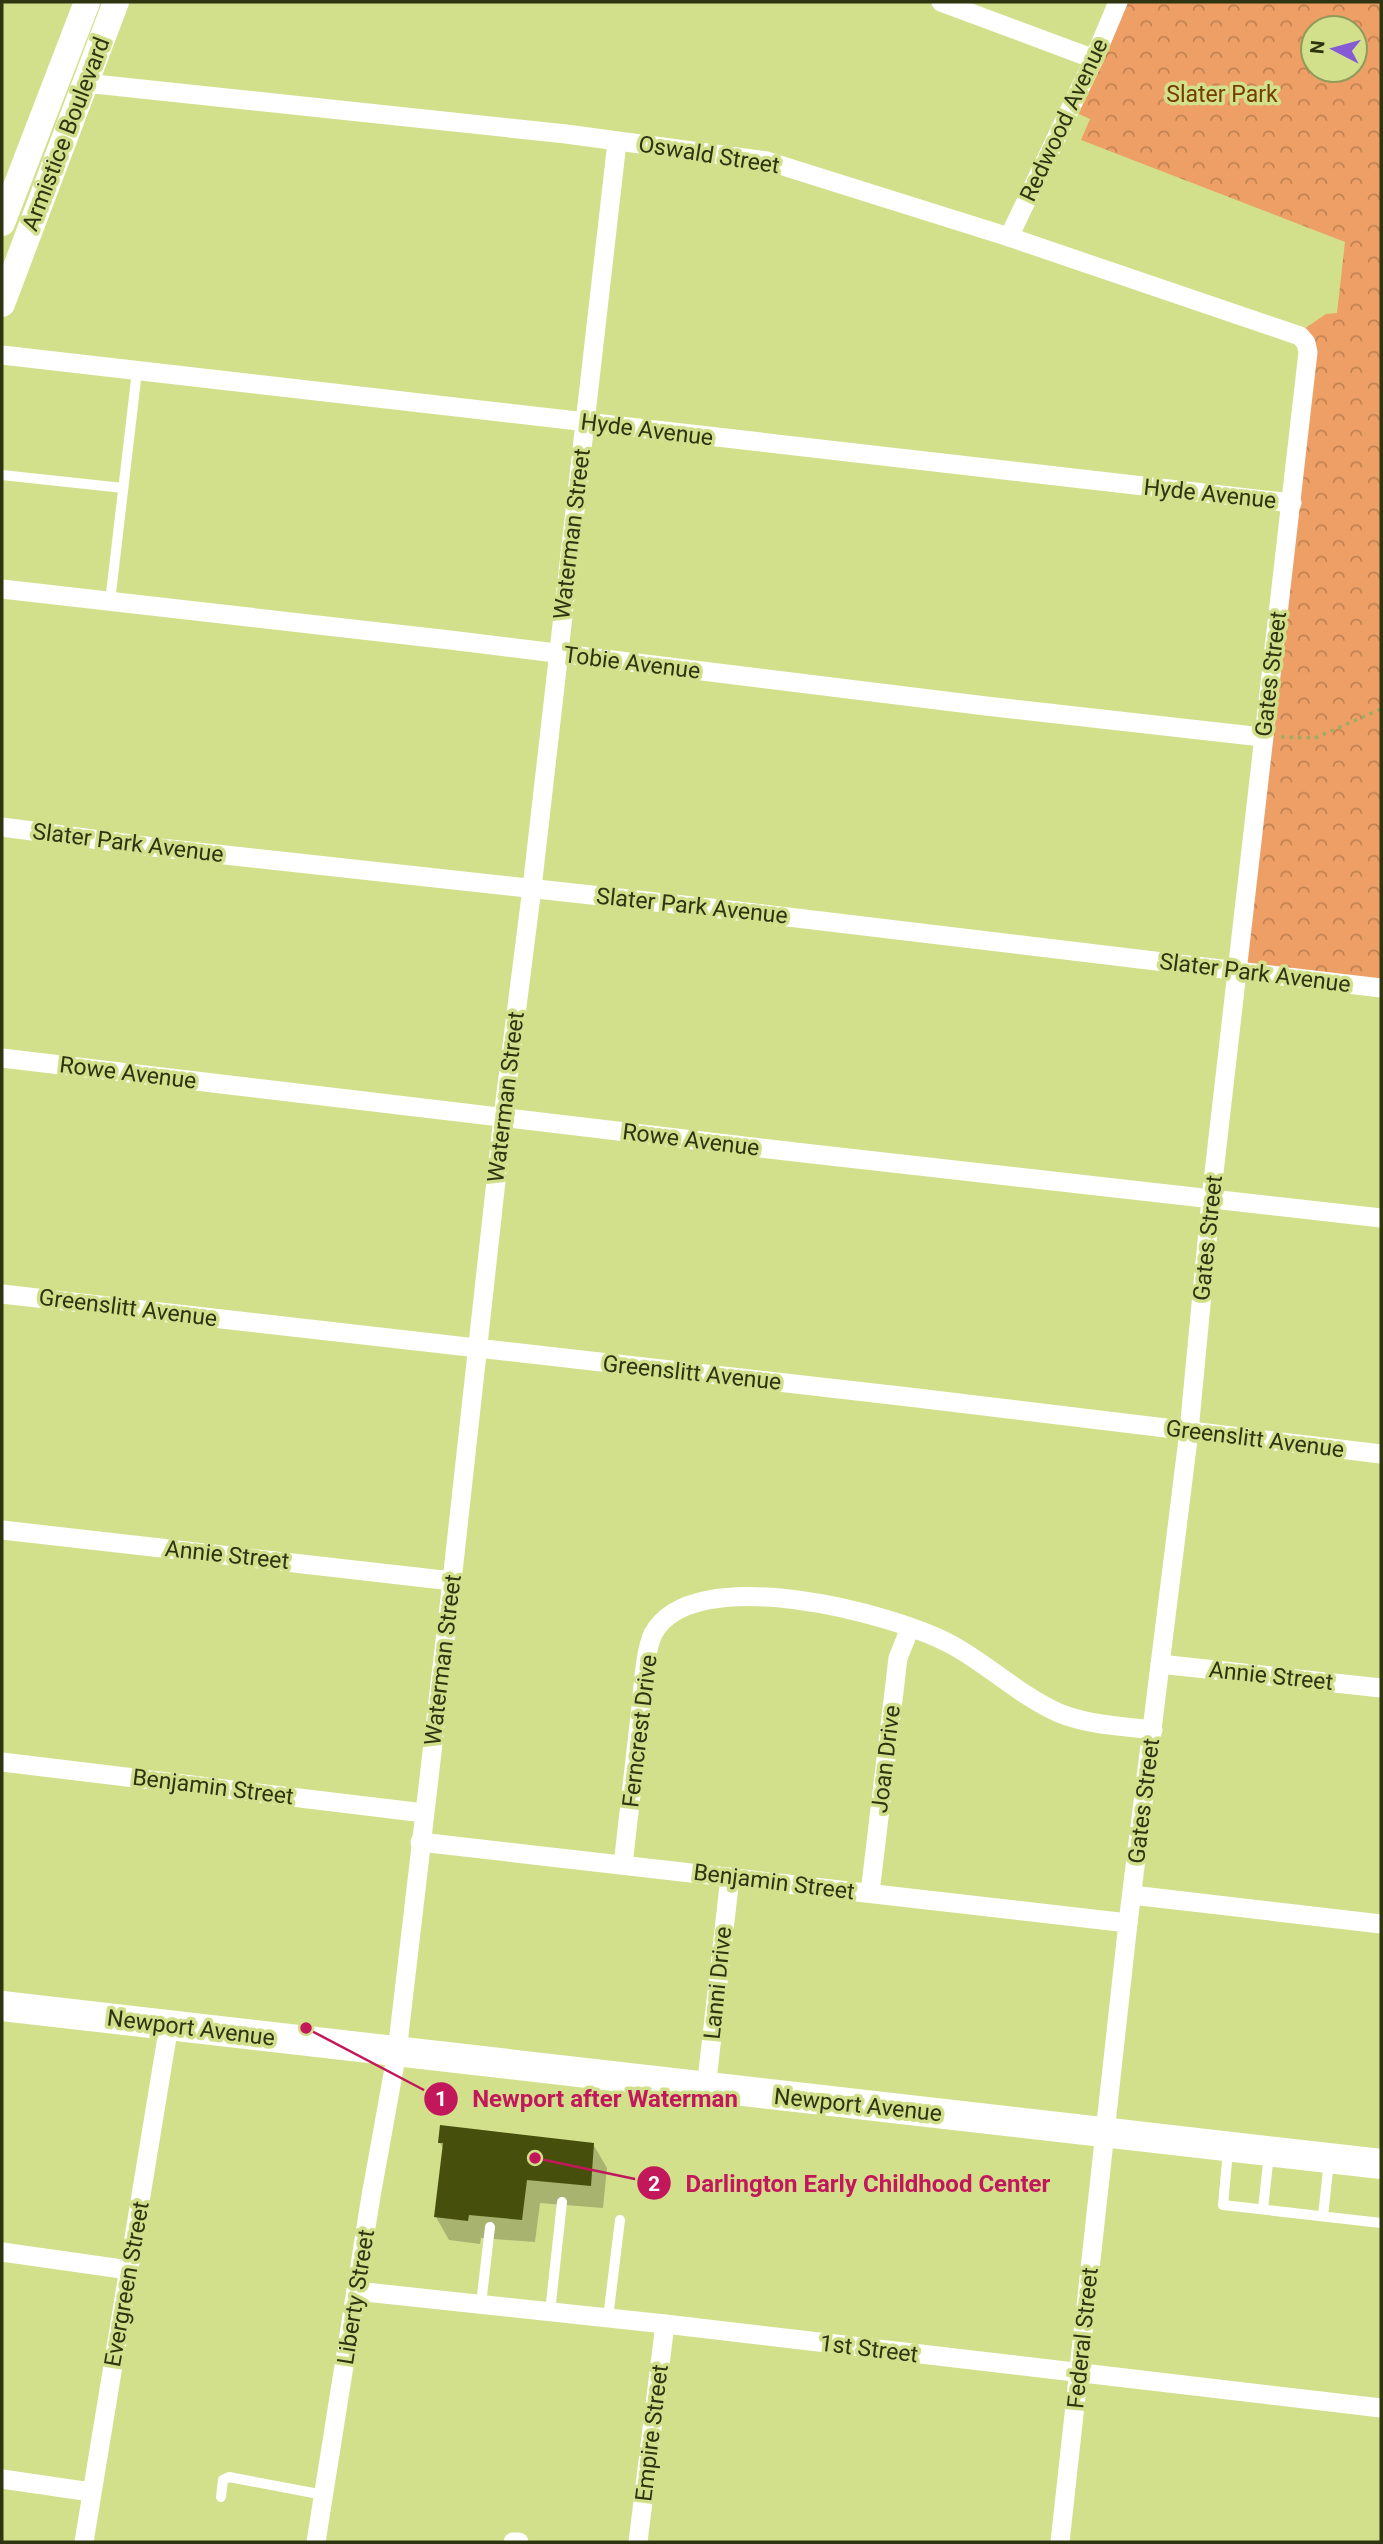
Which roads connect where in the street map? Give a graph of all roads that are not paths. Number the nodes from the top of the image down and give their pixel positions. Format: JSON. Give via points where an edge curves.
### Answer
{"nodes":[{"id":1,"x":87,"y":2,"type":"edge"},
{"id":2,"x":116,"y":2,"type":"edge"},
{"id":3,"x":941,"y":2,"type":"edge"},
{"id":4,"x":1118,"y":2,"type":"edge"},
{"id":5,"x":1094,"y":59,"type":"junction"},
{"id":6,"x":86,"y":83,"type":"junction"},
{"id":7,"x":617,"y":142,"type":"junction"},
{"id":8,"x":41,"y":202,"type":"junction"},
{"id":9,"x":5,"y":206,"type":"edge"},
{"id":10,"x":1009,"y":237,"type":"junction"},
{"id":11,"x":2,"y":304,"type":"edge"},
{"id":12,"x":1306,"y":343,"type":"joint"},
{"id":13,"x":2,"y":355,"type":"edge"},
{"id":14,"x":137,"y":371,"type":"junction"},
{"id":15,"x":584,"y":422,"type":"junction"},
{"id":16,"x":2,"y":475,"type":"edge"},
{"id":17,"x":123,"y":488,"type":"junction"},
{"id":18,"x":1292,"y":503,"type":"junction"},
{"id":19,"x":2,"y":589,"type":"edge"},
{"id":20,"x":110,"y":602,"type":"junction"},
{"id":21,"x":558,"y":653,"type":"junction"},
{"id":22,"x":1262,"y":737,"type":"junction"},
{"id":23,"x":2,"y":827,"type":"edge"},
{"id":24,"x":532,"y":888,"type":"junction"},
{"id":25,"x":1238,"y":971,"type":"junction"},
{"id":26,"x":1381,"y":988,"type":"edge"},
{"id":27,"x":2,"y":1058,"type":"edge"},
{"id":28,"x":503,"y":1117,"type":"junction"},
{"id":29,"x":1211,"y":1199,"type":"junction"},
{"id":30,"x":1381,"y":1218,"type":"edge"},
{"id":31,"x":2,"y":1294,"type":"edge"},
{"id":32,"x":478,"y":1348,"type":"junction"},
{"id":33,"x":1189,"y":1431,"type":"junction"},
{"id":34,"x":1381,"y":1454,"type":"edge"},
{"id":35,"x":2,"y":1530,"type":"edge"},
{"id":36,"x":452,"y":1581,"type":"junction"},
{"id":37,"x":909,"y":1628,"type":"junction"},
{"id":38,"x":1160,"y":1664,"type":"junction"},
{"id":39,"x":1381,"y":1688,"type":"edge"},
{"id":40,"x":1153,"y":1730,"type":"junction"},
{"id":41,"x":2,"y":1762,"type":"edge"},
{"id":42,"x":424,"y":1813,"type":"junction"},
{"id":43,"x":420,"y":1842,"type":"junction"},
{"id":44,"x":623,"y":1865,"type":"junction"},
{"id":45,"x":730,"y":1877,"type":"junction"},
{"id":46,"x":870,"y":1893,"type":"junction"},
{"id":47,"x":1132,"y":1895,"type":"junction"},
{"id":48,"x":1128,"y":1923,"type":"junction"},
{"id":49,"x":1381,"y":1924,"type":"edge"},
{"id":50,"x":2,"y":2006,"type":"edge"},
{"id":51,"x":169,"y":2025,"type":"junction"},
{"id":52,"x":397,"y":2052,"type":"junction"},
{"id":53,"x":706,"y":2089,"type":"junction"},
{"id":54,"x":1107,"y":2133,"type":"junction"},
{"id":55,"x":1229,"y":2147,"type":"junction"},
{"id":56,"x":1269,"y":2152,"type":"junction"},
{"id":57,"x":1329,"y":2159,"type":"junction"},
{"id":58,"x":1381,"y":2164,"type":"edge"},
{"id":59,"x":562,"y":2202,"type":"dead end"},
{"id":60,"x":1263,"y":2209,"type":"junction"},
{"id":61,"x":1323,"y":2216,"type":"junction"},
{"id":62,"x":620,"y":2220,"type":"dead end"},
{"id":63,"x":1381,"y":2223,"type":"edge"},
{"id":64,"x":490,"y":2227,"type":"dead end"},
{"id":65,"x":2,"y":2252,"type":"edge"},
{"id":66,"x":129,"y":2270,"type":"junction"},
{"id":67,"x":356,"y":2291,"type":"junction"},
{"id":68,"x":481,"y":2304,"type":"junction"},
{"id":69,"x":550,"y":2312,"type":"junction"},
{"id":70,"x":608,"y":2318,"type":"junction"},
{"id":71,"x":665,"y":2324,"type":"junction"},
{"id":72,"x":1079,"y":2374,"type":"junction"},
{"id":73,"x":1381,"y":2407,"type":"edge"},
{"id":74,"x":2,"y":2479,"type":"edge"},
{"id":75,"x":91,"y":2492,"type":"junction"},
{"id":76,"x":324,"y":2495,"type":"junction"},
{"id":77,"x":221,"y":2497,"type":"dead end"},
{"id":78,"x":84,"y":2542,"type":"edge"},
{"id":79,"x":316,"y":2542,"type":"edge"},
{"id":80,"x":513,"y":2542,"type":"edge"},
{"id":81,"x":519,"y":2542,"type":"edge"},
{"id":82,"x":638,"y":2542,"type":"edge"},
{"id":83,"x":1060,"y":2542,"type":"edge"}],
"edges":[{"from":1,"to":9,"type":"main road","name":"Armistice Boulevard"},
{"from":2,"to":6,"type":"main road","name":"Armistice Boulevard"},
{"from":3,"to":5,"type":"street"},
{"from":4,"to":5,"type":"street","name":"Redwood Avenue"},
{"from":5,"to":10,"type":"street","name":"Redwood Avenue"},
{"from":6,"to":7,"type":"street","name":"Oswald Street"},
{"from":6,"to":8,"type":"main road","name":"Armistice Boulevard"},
{"from":7,"to":10,"type":"street","name":"Oswald Street","via":[[767,161]]},
{"from":7,"to":15,"type":"street","name":"Waterman Street"},
{"from":8,"to":9,"type":"street"},
{"from":8,"to":11,"type":"main road","name":"Armistice Boulevard"},
{"from":10,"to":12,"type":"street","name":"Oswald Street","via":[[1300,336]]},
{"from":12,"to":18,"type":"street","name":"Gates Street"},
{"from":13,"to":14,"type":"street","name":"Hyde Avenue"},
{"from":14,"to":15,"type":"street","name":"Hyde Avenue"},
{"from":14,"to":17,"type":"lane"},
{"from":15,"to":18,"type":"street","name":"Hyde Avenue"},
{"from":15,"to":21,"type":"street","name":"Waterman Street"},
{"from":16,"to":17,"type":"lane"},
{"from":17,"to":20,"type":"lane"},
{"from":18,"to":22,"type":"street","name":"Gates Street"},
{"from":19,"to":20,"type":"street","name":"Tobie Avenue"},
{"from":20,"to":21,"type":"street","name":"Tobie Avenue"},
{"from":21,"to":22,"type":"street","name":"Tobie Avenue"},
{"from":21,"to":24,"type":"street","name":"Waterman Street"},
{"from":22,"to":25,"type":"street","name":"Gates Street"},
{"from":23,"to":24,"type":"street","name":"Slater Park Avenue"},
{"from":24,"to":25,"type":"street","name":"Slater Park Avenue"},
{"from":24,"to":28,"type":"street","name":"Waterman Street"},
{"from":25,"to":26,"type":"street","name":"Slater Park Avenue"},
{"from":25,"to":29,"type":"street","name":"Gates Street"},
{"from":27,"to":28,"type":"street","name":"Rowe Avenue"},
{"from":28,"to":29,"type":"street","name":"Rowe Avenue"},
{"from":28,"to":32,"type":"street","name":"Waterman Street"},
{"from":29,"to":30,"type":"street","name":"Rowe Avenue"},
{"from":29,"to":33,"type":"street","name":"Gates Street"},
{"from":31,"to":32,"type":"street","name":"Greenslitt Avenue"},
{"from":32,"to":33,"type":"street","name":"Greenslitt Avenue"},
{"from":32,"to":36,"type":"street","name":"Waterman Street"},
{"from":33,"to":34,"type":"street","name":"Greenslitt Avenue"},
{"from":33,"to":38,"type":"street","name":"Gates Street"},
{"from":35,"to":36,"type":"street","name":"Annie Street"},
{"from":36,"to":42,"type":"street","name":"Waterman Street"},
{"from":37,"to":40,"type":"street","name":"Ferncrest Drive","via":[[951,1644],[1061,1714]]},
{"from":37,"to":44,"type":"street","name":"Ferncrest Drive","via":[[836,1606],[733,1595],[700,1600],[669,1614],[653,1634],[645,1670]]},
{"from":37,"to":46,"type":"street","name":"Joan Drive","via":[[898,1658]]},
{"from":38,"to":39,"type":"street","name":"Annie Street"},
{"from":38,"to":40,"type":"street","name":"Gates Street"},
{"from":40,"to":47,"type":"street","name":"Gates Street"},
{"from":41,"to":42,"type":"street","name":"Benjamin Street"},
{"from":42,"to":43,"type":"street","name":"Waterman Street"},
{"from":43,"to":44,"type":"street","name":"Benjamin Street"},
{"from":43,"to":52,"type":"street","name":"Waterman Street"},
{"from":44,"to":45,"type":"street","name":"Benjamin Street"},
{"from":45,"to":46,"type":"street","name":"Benjamin Street"},
{"from":45,"to":53,"type":"street","name":"Lanni Drive"},
{"from":46,"to":48,"type":"street","name":"Benjamin Street"},
{"from":47,"to":48,"type":"street","name":"Gates Street"},
{"from":47,"to":49,"type":"street"},
{"from":48,"to":54,"type":"street","name":"Gates Street"},
{"from":50,"to":51,"type":"main road","name":"Newport Avenue"},
{"from":51,"to":52,"type":"main road","name":"Newport Avenue"},
{"from":51,"to":66,"type":"street","name":"Evergreen Street"},
{"from":52,"to":53,"type":"main road","name":"Newport Avenue"},
{"from":52,"to":67,"type":"street","name":"Liberty Street"},
{"from":53,"to":54,"type":"main road","name":"Newport Avenue"},
{"from":54,"to":55,"type":"main road","name":"Newport Avenue"},
{"from":54,"to":72,"type":"street","name":"Federal Street"},
{"from":55,"to":56,"type":"main road","name":"Newport Avenue"},
{"from":55,"to":60,"type":"lane","via":[[1223,2205]]},
{"from":56,"to":57,"type":"main road","name":"Newport Avenue"},
{"from":56,"to":60,"type":"lane"},
{"from":57,"to":58,"type":"main road","name":"Newport Avenue"},
{"from":57,"to":61,"type":"lane"},
{"from":59,"to":69,"type":"lane"},
{"from":60,"to":61,"type":"lane"},
{"from":61,"to":63,"type":"lane"},
{"from":62,"to":70,"type":"lane"},
{"from":64,"to":68,"type":"lane"},
{"from":65,"to":66,"type":"street"},
{"from":66,"to":75,"type":"street","name":"Evergreen Street"},
{"from":67,"to":68,"type":"street","name":"1st Street"},
{"from":67,"to":76,"type":"street","name":"Liberty Street"},
{"from":68,"to":69,"type":"street","name":"1st Street"},
{"from":69,"to":70,"type":"street","name":"1st Street"},
{"from":70,"to":71,"type":"street","name":"1st Street"},
{"from":71,"to":72,"type":"street","name":"1st Street"},
{"from":71,"to":82,"type":"street","name":"Empire Street"},
{"from":72,"to":73,"type":"street","name":"1st Street"},
{"from":72,"to":83,"type":"street","name":"Federal Street"},
{"from":74,"to":75,"type":"street"},
{"from":75,"to":78,"type":"street","name":"Evergreen Street"},
{"from":76,"to":77,"type":"lane","via":[[229,2477],[223,2480]]},
{"from":76,"to":79,"type":"street","name":"Liberty Street"},
{"from":80,"to":81,"type":"street"}]}
